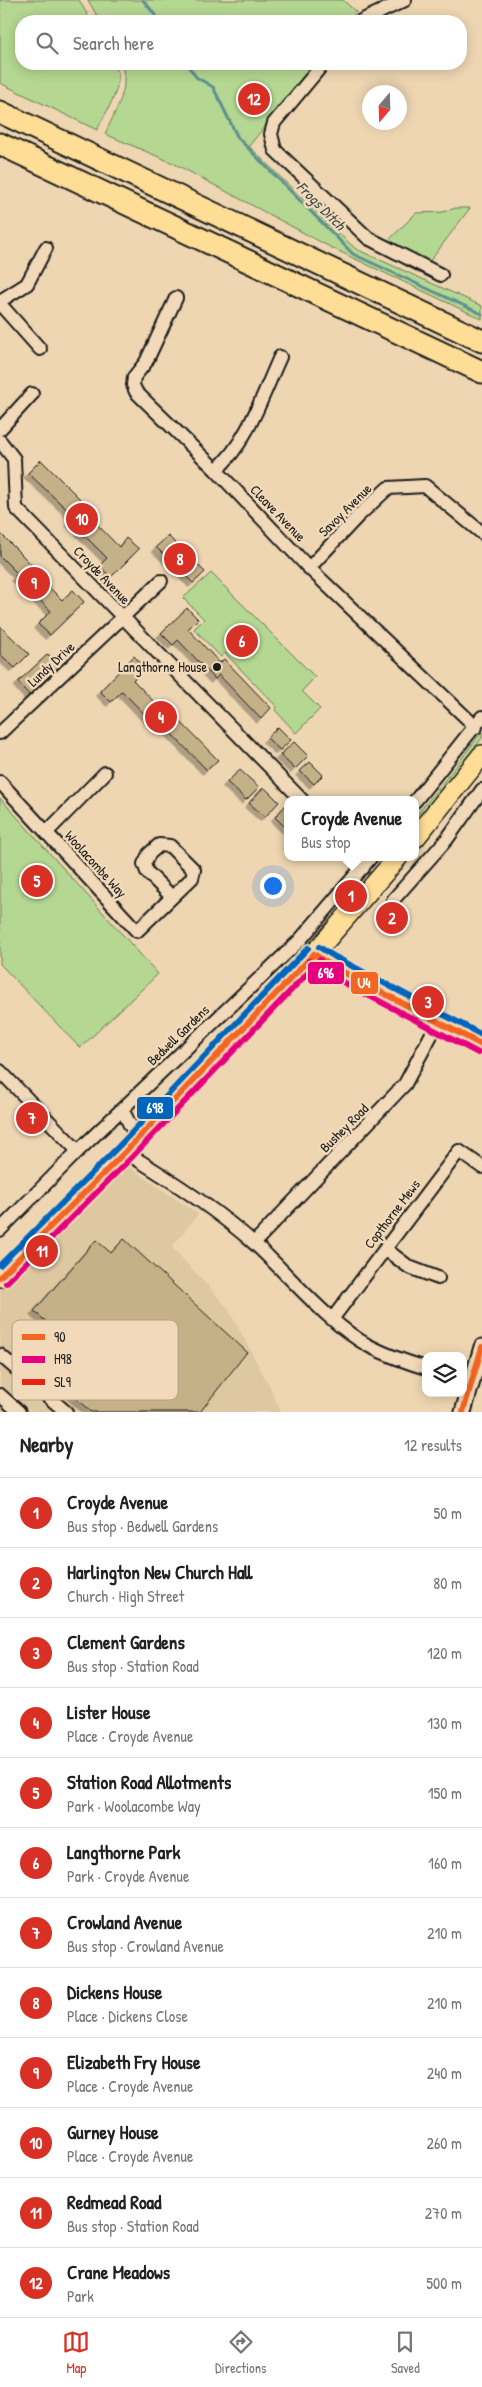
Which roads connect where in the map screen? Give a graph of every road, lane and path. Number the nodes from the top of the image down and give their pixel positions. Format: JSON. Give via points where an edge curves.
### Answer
{"nodes":[{"id":1,"x":405,"y":0,"type":"edge"},
{"id":2,"x":374,"y":15,"type":"edge"},
{"id":3,"x":318,"y":70,"type":"edge"},
{"id":4,"x":0,"y":112,"type":"edge"},
{"id":5,"x":0,"y":144,"type":"edge"},
{"id":6,"x":46,"y":248,"type":"dead end"},
{"id":7,"x":440,"y":275,"type":"dead end"},
{"id":8,"x":0,"y":286,"type":"edge"},
{"id":9,"x":176,"y":298,"type":"dead end"},
{"id":10,"x":3,"y":300,"type":"edge"},
{"id":11,"x":482,"y":341,"type":"edge"},
{"id":12,"x":40,"y":349,"type":"dead end"},
{"id":13,"x":280,"y":357,"type":"dead end"},
{"id":14,"x":482,"y":372,"type":"edge"},
{"id":15,"x":32,"y":394,"type":"dead end"},
{"id":16,"x":0,"y":429,"type":"edge"},
{"id":17,"x":0,"y":441,"type":"edge"},
{"id":18,"x":216,"y":470,"type":"junction"},
{"id":19,"x":482,"y":533,"type":"edge"},
{"id":20,"x":310,"y":568,"type":"junction"},
{"id":21,"x":162,"y":581,"type":"dead end"},
{"id":22,"x":123,"y":618,"type":"junction"},
{"id":23,"x":479,"y":722,"type":"edge"},
{"id":24,"x":0,"y":733,"type":"edge"},
{"id":25,"x":482,"y":755,"type":"edge"},
{"id":26,"x":105,"y":773,"type":"dead end"},
{"id":27,"x":0,"y":782,"type":"edge"},
{"id":28,"x":482,"y":790,"type":"edge"},
{"id":29,"x":298,"y":796,"type":"edge"},
{"id":30,"x":419,"y":796,"type":"edge"},
{"id":31,"x":47,"y":832,"type":"junction"},
{"id":32,"x":419,"y":833,"type":"edge"},
{"id":33,"x":357,"y":861,"type":"edge"},
{"id":34,"x":368,"y":861,"type":"edge"},
{"id":35,"x":395,"y":861,"type":"edge"},
{"id":36,"x":363,"y":868,"type":"junction"},
{"id":37,"x":172,"y":897,"type":"dead end"},
{"id":38,"x":393,"y":900,"type":"dead end"},
{"id":39,"x":314,"y":954,"type":"junction"},
{"id":40,"x":438,"y":1022,"type":"junction"},
{"id":41,"x":481,"y":1044,"type":"edge"},
{"id":42,"x":0,"y":1071,"type":"edge"},
{"id":43,"x":122,"y":1109,"type":"junction"},
{"id":44,"x":131,"y":1145,"type":"junction"},
{"id":45,"x":78,"y":1151,"type":"junction"},
{"id":46,"x":482,"y":1167,"type":"edge"},
{"id":47,"x":0,"y":1230,"type":"edge"},
{"id":48,"x":254,"y":1243,"type":"junction"},
{"id":49,"x":385,"y":1249,"type":"junction"},
{"id":50,"x":0,"y":1277,"type":"edge"},
{"id":51,"x":438,"y":1278,"type":"dead end"},
{"id":52,"x":333,"y":1318,"type":"junction"},
{"id":53,"x":482,"y":1347,"type":"edge"},
{"id":54,"x":0,"y":1355,"type":"edge"},
{"id":55,"x":12,"y":1365,"type":"edge"},
{"id":56,"x":422,"y":1367,"type":"edge"},
{"id":57,"x":467,"y":1379,"type":"edge"},
{"id":58,"x":0,"y":1395,"type":"edge"},
{"id":59,"x":465,"y":1397,"type":"edge"},
{"id":60,"x":52,"y":1400,"type":"edge"},
{"id":61,"x":19,"y":1412,"type":"edge"},
{"id":62,"x":66,"y":1412,"type":"edge"},
{"id":63,"x":463,"y":1412,"type":"edge"}],
"edges":[{"from":1,"to":2,"type":"street"},
{"from":3,"to":7,"type":"street","via":[[274,123],[271,134],[275,150],[368,238]]},
{"from":4,"to":11,"type":"highway"},
{"from":5,"to":14,"type":"highway"},
{"from":6,"to":10,"type":"street","via":[[27,284]]},
{"from":8,"to":10,"type":"street"},
{"from":9,"to":18,"type":"street","name":"Cleave Avenue","via":[[133,384],[136,392]]},
{"from":10,"to":12,"type":"street"},
{"from":13,"to":18,"type":"street","via":[[239,444]]},
{"from":15,"to":16,"type":"street"},
{"from":17,"to":22,"type":"street","name":"Croyde Avenue","via":[[14,459],[16,508]]},
{"from":18,"to":20,"type":"street","name":"Cleave Avenue"},
{"from":19,"to":20,"type":"street","name":"Savoy Avenue","via":[[425,486],[388,488]]},
{"from":20,"to":23,"type":"street","name":"Cleave Avenue"},
{"from":21,"to":22,"type":"street","name":"Lundy Drive"},
{"from":22,"to":24,"type":"street","name":"Lundy Drive"},
{"from":22,"to":29,"type":"street","name":"Croyde Avenue"},
{"from":23,"to":30,"type":"street"},
{"from":25,"to":32,"type":"main road"},
{"from":26,"to":31,"type":"street"},
{"from":27,"to":31,"type":"street","name":"Woolacombe Way"},
{"from":28,"to":38,"type":"street","via":[[447,839]]},
{"from":31,"to":37,"type":"street","name":"Woolacombe Way","via":[[137,931]]},
{"from":33,"to":36,"type":"street"},
{"from":34,"to":36,"type":"street","name":"Bedwell Gardens"},
{"from":35,"to":39,"type":"main road"},
{"from":36,"to":43,"type":"street","name":"Bedwell Gardens","via":[[300,940]]},
{"from":39,"to":40,"type":"street"},
{"from":39,"to":44,"type":"main road"},
{"from":40,"to":41,"type":"street"},
{"from":40,"to":48,"type":"street","name":"Bushey Road","via":[[405,1084]]},
{"from":42,"to":45,"type":"street"},
{"from":43,"to":44,"type":"street"},
{"from":43,"to":45,"type":"street","name":"Bedwell Gardens"},
{"from":44,"to":48,"type":"street","via":[[168,1178]]},
{"from":44,"to":50,"type":"main road"},
{"from":45,"to":47,"type":"street","name":"Bedwell Gardens"},
{"from":46,"to":49,"type":"street","name":"Copthorne Mews","via":[[459,1151]]},
{"from":48,"to":52,"type":"street"},
{"from":49,"to":51,"type":"street","via":[[409,1267]]},
{"from":49,"to":52,"type":"street","name":"Copthorne Mews"},
{"from":52,"to":56,"type":"street","via":[[368,1345]]},
{"from":53,"to":57,"type":"street"},
{"from":54,"to":55,"type":"street"},
{"from":58,"to":61,"type":"street"},
{"from":59,"to":63,"type":"street"},
{"from":60,"to":62,"type":"street"}]}
